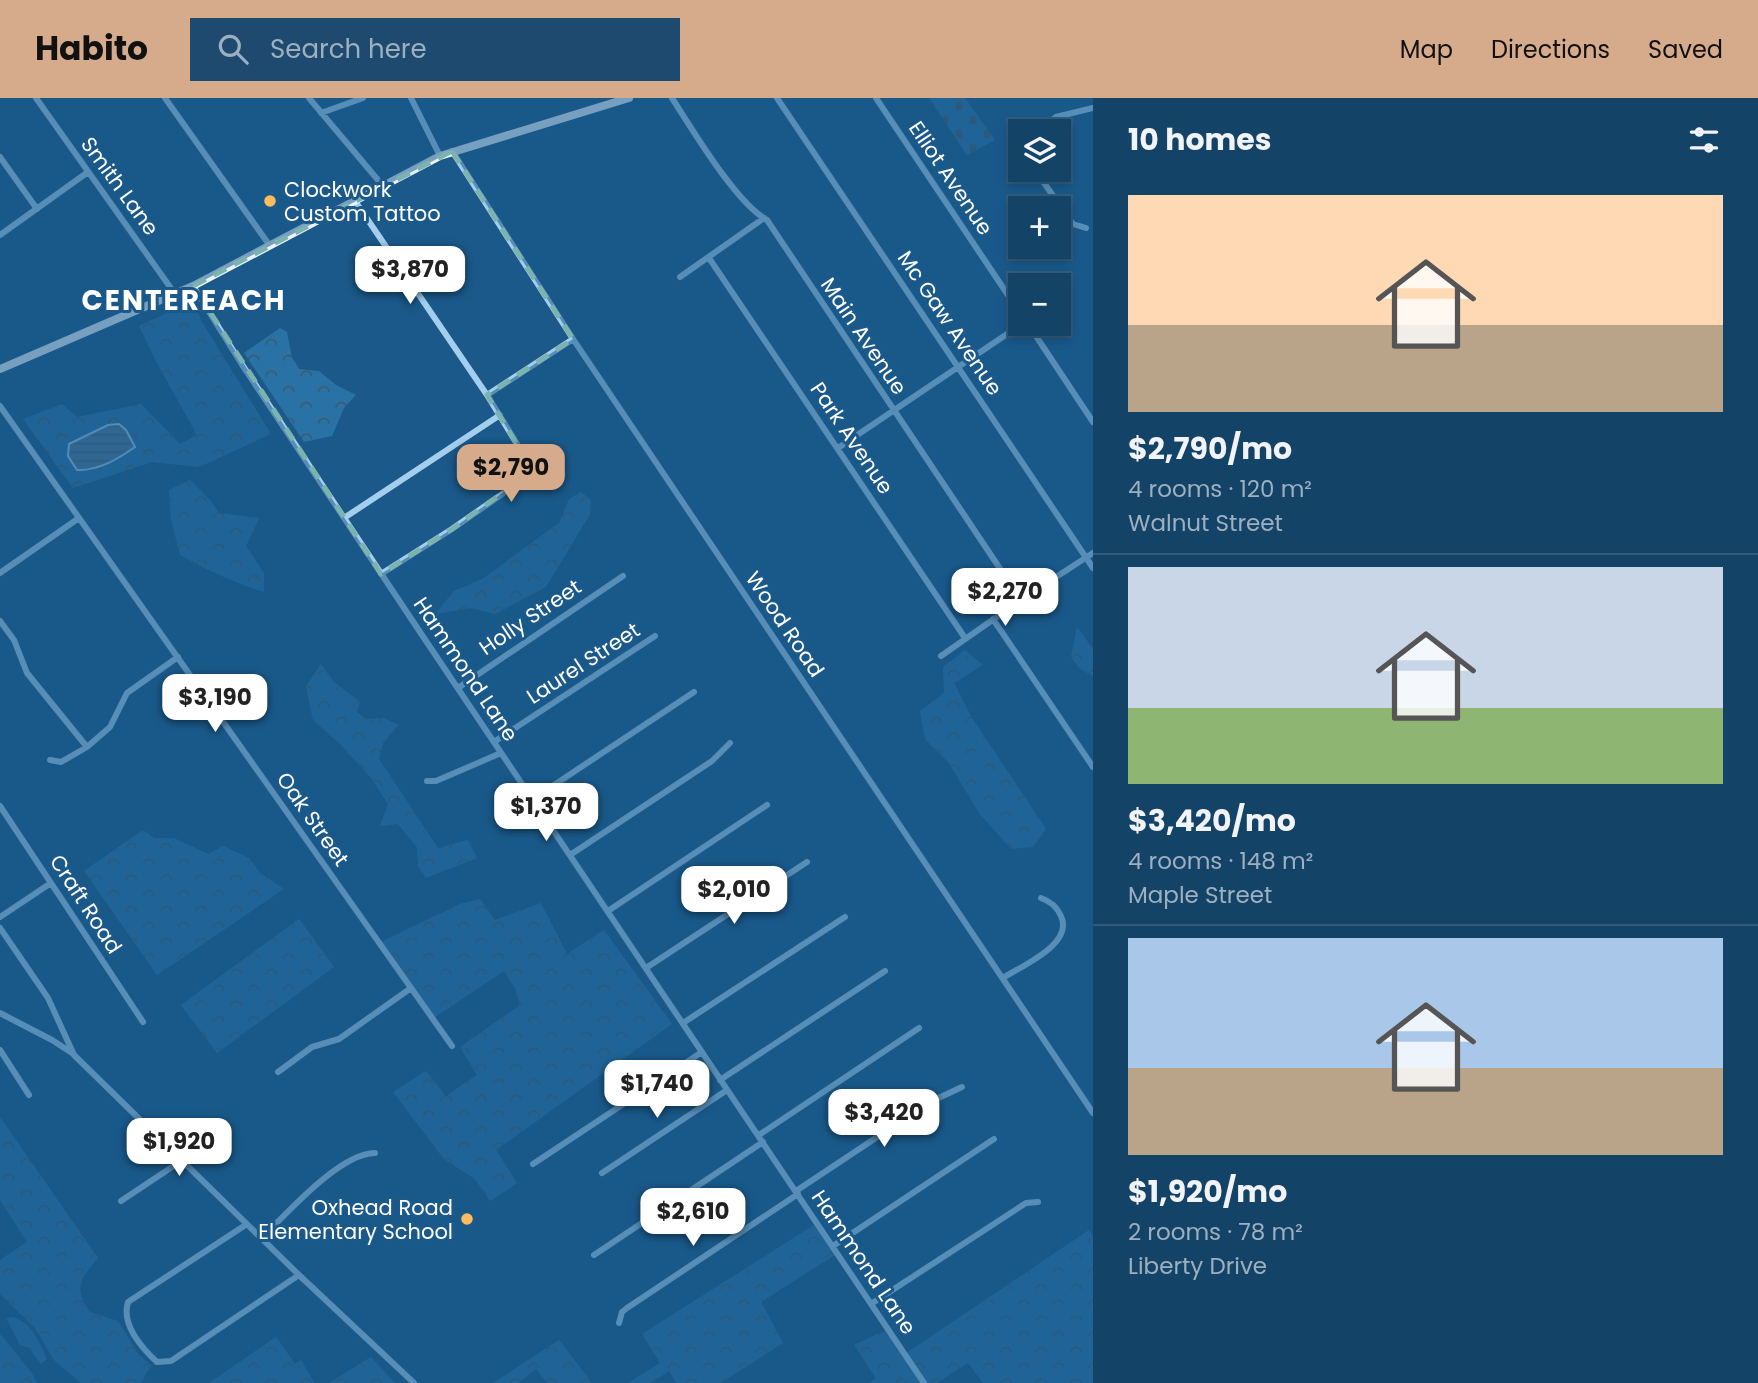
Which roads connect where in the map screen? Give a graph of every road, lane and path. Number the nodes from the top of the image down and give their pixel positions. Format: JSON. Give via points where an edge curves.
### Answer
{"nodes":[{"id":1,"x":36,"y":98,"type":"edge"},
{"id":2,"x":165,"y":98,"type":"edge"},
{"id":3,"x":309,"y":98,"type":"edge"},
{"id":4,"x":362,"y":98,"type":"edge"},
{"id":5,"x":411,"y":98,"type":"edge"},
{"id":6,"x":629,"y":98,"type":"edge"},
{"id":7,"x":672,"y":98,"type":"edge"},
{"id":8,"x":778,"y":98,"type":"edge"},
{"id":9,"x":876,"y":98,"type":"edge"},
{"id":10,"x":1093,"y":108,"type":"edge"},
{"id":11,"x":321,"y":113,"type":"junction"},
{"id":12,"x":1053,"y":119,"type":"edge"},
{"id":13,"x":452,"y":151,"type":"junction"},
{"id":14,"x":440,"y":156,"type":"junction"},
{"id":15,"x":0,"y":157,"type":"edge"},
{"id":16,"x":88,"y":172,"type":"junction"},
{"id":17,"x":1043,"y":182,"type":"edge"},
{"id":18,"x":383,"y":186,"type":"junction"},
{"id":19,"x":355,"y":201,"type":"junction"},
{"id":20,"x":37,"y":209,"type":"junction"},
{"id":21,"x":764,"y":218,"type":"junction"},
{"id":22,"x":1086,"y":228,"type":"dead end"},
{"id":23,"x":0,"y":235,"type":"edge"},
{"id":24,"x":270,"y":246,"type":"junction"},
{"id":25,"x":709,"y":258,"type":"junction"},
{"id":26,"x":680,"y":277,"type":"dead end"},
{"id":27,"x":193,"y":286,"type":"junction"},
{"id":28,"x":175,"y":294,"type":"junction"},
{"id":29,"x":1008,"y":295,"type":"edge"},
{"id":30,"x":1008,"y":334,"type":"edge"},
{"id":31,"x":1036,"y":336,"type":"edge"},
{"id":32,"x":573,"y":339,"type":"junction"},
{"id":33,"x":959,"y":367,"type":"junction"},
{"id":34,"x":0,"y":369,"type":"edge"},
{"id":35,"x":487,"y":395,"type":"junction"},
{"id":36,"x":0,"y":406,"type":"edge"},
{"id":37,"x":893,"y":411,"type":"junction"},
{"id":38,"x":500,"y":415,"type":"junction"},
{"id":39,"x":1093,"y":422,"type":"edge"},
{"id":40,"x":838,"y":448,"type":"junction"},
{"id":41,"x":79,"y":518,"type":"junction"},
{"id":42,"x":344,"y":518,"type":"junction"},
{"id":43,"x":1093,"y":554,"type":"edge"},
{"id":44,"x":1086,"y":558,"type":"junction"},
{"id":45,"x":1093,"y":568,"type":"edge"},
{"id":46,"x":0,"y":573,"type":"edge"},
{"id":47,"x":381,"y":574,"type":"junction"},
{"id":48,"x":623,"y":576,"type":"dead end"},
{"id":49,"x":1020,"y":600,"type":"junction"},
{"id":50,"x":993,"y":619,"type":"junction"},
{"id":51,"x":0,"y":621,"type":"edge"},
{"id":52,"x":655,"y":636,"type":"dead end"},
{"id":53,"x":965,"y":638,"type":"junction"},
{"id":54,"x":941,"y":656,"type":"dead end"},
{"id":55,"x":178,"y":657,"type":"junction"},
{"id":56,"x":457,"y":688,"type":"junction"},
{"id":57,"x":694,"y":692,"type":"dead end"},
{"id":58,"x":494,"y":742,"type":"junction"},
{"id":59,"x":730,"y":743,"type":"dead end"},
{"id":60,"x":87,"y":747,"type":"junction"},
{"id":61,"x":501,"y":753,"type":"junction"},
{"id":62,"x":50,"y":761,"type":"dead end"},
{"id":63,"x":1093,"y":767,"type":"edge"},
{"id":64,"x":427,"y":781,"type":"dead end"},
{"id":65,"x":533,"y":799,"type":"junction"},
{"id":66,"x":767,"y":805,"type":"dead end"},
{"id":67,"x":0,"y":806,"type":"edge"},
{"id":68,"x":570,"y":855,"type":"junction"},
{"id":69,"x":807,"y":862,"type":"dead end"},
{"id":70,"x":51,"y":883,"type":"junction"},
{"id":71,"x":1041,"y":898,"type":"dead end"},
{"id":72,"x":608,"y":911,"type":"junction"},
{"id":73,"x":0,"y":917,"type":"edge"},
{"id":74,"x":845,"y":917,"type":"dead end"},
{"id":75,"x":0,"y":928,"type":"edge"},
{"id":76,"x":646,"y":968,"type":"junction"},
{"id":77,"x":885,"y":971,"type":"dead end"},
{"id":78,"x":1003,"y":978,"type":"junction"},
{"id":79,"x":411,"y":988,"type":"junction"},
{"id":80,"x":0,"y":1013,"type":"edge"},
{"id":81,"x":144,"y":1022,"type":"dead end"},
{"id":82,"x":682,"y":1023,"type":"junction"},
{"id":83,"x":919,"y":1028,"type":"dead end"},
{"id":84,"x":452,"y":1046,"type":"dead end"},
{"id":85,"x":0,"y":1050,"type":"edge"},
{"id":86,"x":702,"y":1052,"type":"junction"},
{"id":87,"x":74,"y":1055,"type":"junction"},
{"id":88,"x":278,"y":1072,"type":"dead end"},
{"id":89,"x":720,"y":1080,"type":"junction"},
{"id":90,"x":962,"y":1087,"type":"dead end"},
{"id":91,"x":727,"y":1090,"type":"junction"},
{"id":92,"x":29,"y":1095,"type":"dead end"},
{"id":93,"x":1093,"y":1113,"type":"edge"},
{"id":94,"x":759,"y":1135,"type":"junction"},
{"id":95,"x":994,"y":1139,"type":"dead end"},
{"id":96,"x":763,"y":1142,"type":"junction"},
{"id":97,"x":376,"y":1153,"type":"dead end"},
{"id":98,"x":181,"y":1161,"type":"junction"},
{"id":99,"x":533,"y":1164,"type":"dead end"},
{"id":100,"x":602,"y":1173,"type":"dead end"},
{"id":101,"x":797,"y":1193,"type":"junction"},
{"id":102,"x":121,"y":1201,"type":"dead end"},
{"id":103,"x":1038,"y":1202,"type":"dead end"},
{"id":104,"x":247,"y":1224,"type":"junction"},
{"id":105,"x":262,"y":1238,"type":"junction"},
{"id":106,"x":833,"y":1247,"type":"junction"},
{"id":107,"x":594,"y":1255,"type":"dead end"},
{"id":108,"x":299,"y":1275,"type":"junction"},
{"id":109,"x":871,"y":1304,"type":"junction"},
{"id":110,"x":619,"y":1323,"type":"dead end"},
{"id":111,"x":414,"y":1383,"type":"edge"},
{"id":112,"x":924,"y":1383,"type":"edge"}],
"edges":[{"from":1,"to":16,"type":"street","name":"Smith Lane"},
{"from":2,"to":24,"type":"street"},
{"from":3,"to":11,"type":"street"},
{"from":4,"to":11,"type":"street"},
{"from":5,"to":14,"type":"street"},
{"from":6,"to":13,"type":"main road"},
{"from":7,"to":21,"type":"street","name":"Main Avenue","via":[[721,171]]},
{"from":8,"to":33,"type":"street","name":"Mc Gaw Avenue"},
{"from":9,"to":29,"type":"street","name":"Elliot Avenue"},
{"from":10,"to":12,"type":"street"},
{"from":11,"to":18,"type":"street"},
{"from":13,"to":14,"type":"main road"},
{"from":13,"to":32,"type":"street","name":"Wood Road"},
{"from":14,"to":18,"type":"main road"},
{"from":15,"to":20,"type":"street"},
{"from":16,"to":20,"type":"street"},
{"from":16,"to":28,"type":"street","name":"Smith Lane"},
{"from":17,"to":22,"type":"street","via":[[1073,224]]},
{"from":18,"to":19,"type":"main road"},
{"from":19,"to":24,"type":"main road"},
{"from":19,"to":35,"type":"street"},
{"from":20,"to":23,"type":"street"},
{"from":21,"to":25,"type":"street"},
{"from":21,"to":37,"type":"street","name":"Main Avenue"},
{"from":24,"to":27,"type":"main road"},
{"from":25,"to":26,"type":"street"},
{"from":25,"to":40,"type":"street","name":"Park Avenue"},
{"from":27,"to":28,"type":"main road"},
{"from":27,"to":42,"type":"street","name":"Hammond Lane"},
{"from":28,"to":34,"type":"main road"},
{"from":30,"to":33,"type":"street"},
{"from":31,"to":39,"type":"street"},
{"from":32,"to":35,"type":"street"},
{"from":32,"to":78,"type":"street","name":"Wood Road"},
{"from":33,"to":37,"type":"street"},
{"from":33,"to":44,"type":"street","name":"Mc Gaw Avenue"},
{"from":35,"to":38,"type":"street"},
{"from":36,"to":41,"type":"street","name":"Oak Street"},
{"from":37,"to":40,"type":"street"},
{"from":37,"to":49,"type":"street","name":"Main Avenue"},
{"from":38,"to":42,"type":"street"},
{"from":38,"to":47,"type":"street","via":[[533,471]]},
{"from":40,"to":53,"type":"street","name":"Park Avenue"},
{"from":41,"to":46,"type":"street"},
{"from":41,"to":55,"type":"street","name":"Oak Street"},
{"from":42,"to":47,"type":"street","name":"Hammond Lane"},
{"from":43,"to":44,"type":"street"},
{"from":44,"to":45,"type":"street","name":"Mc Gaw Avenue"},
{"from":44,"to":49,"type":"street"},
{"from":47,"to":56,"type":"street","name":"Hammond Lane"},
{"from":48,"to":56,"type":"street","name":"Holly Street"},
{"from":49,"to":50,"type":"street"},
{"from":50,"to":53,"type":"street"},
{"from":50,"to":63,"type":"street"},
{"from":51,"to":60,"type":"street","via":[[14,640],[27,673]]},
{"from":52,"to":58,"type":"street","name":"Laurel Street"},
{"from":53,"to":54,"type":"street"},
{"from":55,"to":60,"type":"street","via":[[127,694],[110,727]]},
{"from":55,"to":79,"type":"street","name":"Oak Street"},
{"from":56,"to":58,"type":"street","name":"Hammond Lane"},
{"from":57,"to":65,"type":"street"},
{"from":58,"to":61,"type":"street","name":"Hammond Lane"},
{"from":59,"to":68,"type":"street","via":[[712,761]]},
{"from":60,"to":62,"type":"street","via":[[61,762]]},
{"from":61,"to":64,"type":"street"},
{"from":61,"to":65,"type":"street","name":"Hammond Lane"},
{"from":65,"to":68,"type":"street","name":"Hammond Lane"},
{"from":66,"to":72,"type":"street"},
{"from":67,"to":70,"type":"street","name":"Craft Road"},
{"from":68,"to":72,"type":"street","name":"Hammond Lane"},
{"from":69,"to":76,"type":"street"},
{"from":70,"to":73,"type":"street"},
{"from":70,"to":81,"type":"street","name":"Craft Road"},
{"from":71,"to":78,"type":"street","via":[[1050,901],[1060,914],[1064,932],[1056,944]]},
{"from":72,"to":76,"type":"street","name":"Hammond Lane"},
{"from":74,"to":82,"type":"street"},
{"from":75,"to":87,"type":"street","via":[[48,998]]},
{"from":76,"to":82,"type":"street","name":"Hammond Lane"},
{"from":77,"to":89,"type":"street"},
{"from":78,"to":93,"type":"street","name":"Wood Road"},
{"from":79,"to":84,"type":"street","name":"Oak Street"},
{"from":79,"to":88,"type":"street","via":[[339,1039],[312,1047]]},
{"from":80,"to":87,"type":"street"},
{"from":82,"to":86,"type":"street","name":"Hammond Lane"},
{"from":83,"to":94,"type":"street"},
{"from":85,"to":92,"type":"street"},
{"from":86,"to":89,"type":"street","name":"Hammond Lane"},
{"from":86,"to":99,"type":"street"},
{"from":87,"to":98,"type":"street"},
{"from":89,"to":91,"type":"street","name":"Hammond Lane"},
{"from":90,"to":101,"type":"street","via":[[930,1102]]},
{"from":91,"to":94,"type":"street","name":"Hammond Lane"},
{"from":91,"to":100,"type":"street"},
{"from":94,"to":96,"type":"street","name":"Hammond Lane"},
{"from":95,"to":106,"type":"street"},
{"from":96,"to":101,"type":"street","name":"Hammond Lane"},
{"from":96,"to":107,"type":"street"},
{"from":97,"to":105,"type":"street","via":[[359,1155],[316,1185]]},
{"from":98,"to":102,"type":"street"},
{"from":98,"to":104,"type":"street"},
{"from":101,"to":106,"type":"street","name":"Hammond Lane"},
{"from":101,"to":110,"type":"street","via":[[627,1308]]},
{"from":103,"to":109,"type":"street","via":[[1026,1203]]},
{"from":104,"to":105,"type":"street"},
{"from":104,"to":108,"type":"street","via":[[128,1302],[129,1326],[158,1362],[171,1361]]},
{"from":105,"to":108,"type":"street"},
{"from":106,"to":109,"type":"street","name":"Hammond Lane"},
{"from":108,"to":111,"type":"street"},
{"from":109,"to":112,"type":"street","name":"Hammond Lane"}]}
